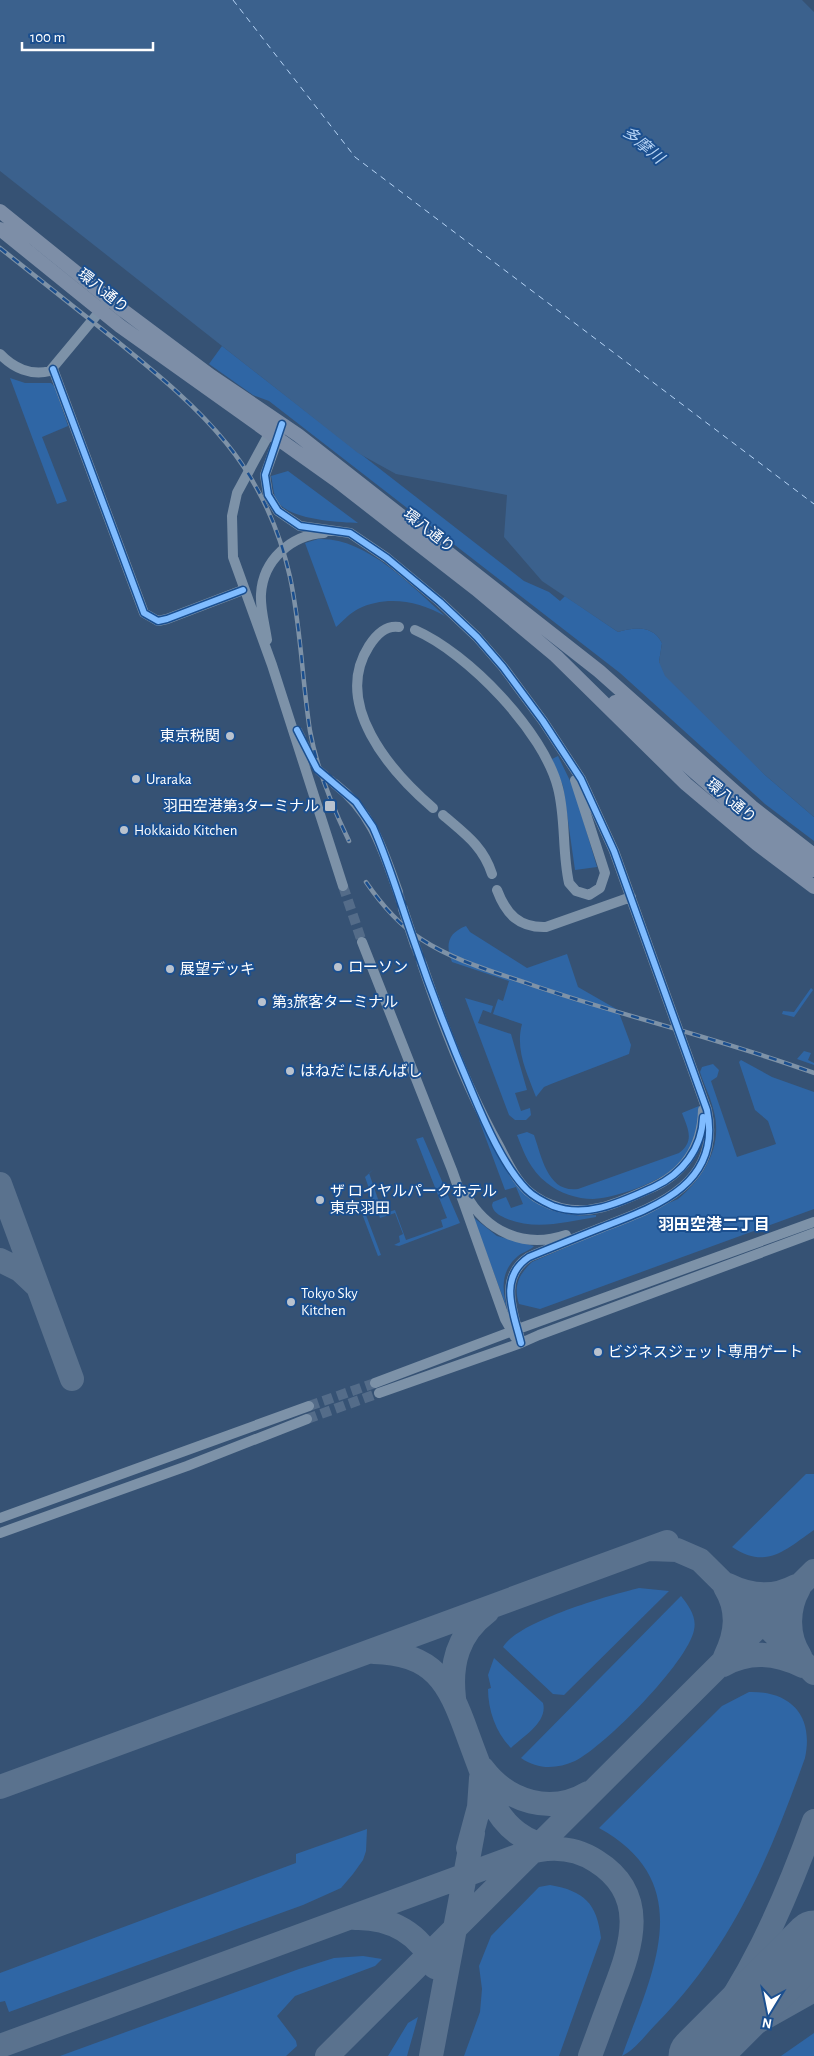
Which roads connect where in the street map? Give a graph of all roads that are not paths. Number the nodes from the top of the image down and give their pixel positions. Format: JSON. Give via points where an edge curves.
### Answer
{"nodes":[{"id":1,"x":0,"y":211,"type":"edge"},
{"id":2,"x":0,"y":229,"type":"edge"},
{"id":3,"x":110,"y":299,"type":"junction"},
{"id":4,"x":101,"y":310,"type":"junction"},
{"id":5,"x":0,"y":354,"type":"edge"},
{"id":6,"x":53,"y":369,"type":"junction"},
{"id":7,"x":282,"y":424,"type":"junction"},
{"id":8,"x":274,"y":435,"type":"junction"},
{"id":9,"x":363,"y":542,"type":"junction"},
{"id":10,"x":243,"y":590,"type":"junction"},
{"id":11,"x":399,"y":627,"type":"dead end"},
{"id":12,"x":415,"y":630,"type":"dead end"},
{"id":13,"x":557,"y":657,"type":"junction"},
{"id":14,"x":272,"y":665,"type":"junction"},
{"id":15,"x":599,"y":671,"type":"junction"},
{"id":16,"x":288,"y":714,"type":"junction"},
{"id":17,"x":297,"y":730,"type":"tunnel mouth"},
{"id":18,"x":570,"y":765,"type":"junction"},
{"id":19,"x":688,"y":767,"type":"junction"},
{"id":20,"x":335,"y":784,"type":"tunnel mouth"},
{"id":21,"x":433,"y":808,"type":"dead end"},
{"id":22,"x":443,"y":815,"type":"dead end"},
{"id":23,"x":814,"y":855,"type":"edge"},
{"id":24,"x":814,"y":870,"type":"edge"},
{"id":25,"x":492,"y":874,"type":"dead end"},
{"id":26,"x":343,"y":886,"type":"tunnel mouth"},
{"id":27,"x":814,"y":887,"type":"edge"},
{"id":28,"x":497,"y":890,"type":"dead end"},
{"id":29,"x":398,"y":892,"type":"tunnel mouth"},
{"id":30,"x":631,"y":897,"type":"junction"},
{"id":31,"x":403,"y":909,"type":"tunnel mouth"},
{"id":32,"x":362,"y":942,"type":"tunnel mouth"},
{"id":33,"x":415,"y":945,"type":"tunnel mouth"},
{"id":34,"x":422,"y":964,"type":"tunnel mouth"},
{"id":35,"x":702,"y":1094,"type":"junction"},
{"id":36,"x":452,"y":1170,"type":"junction"},
{"id":37,"x":656,"y":1203,"type":"junction"},
{"id":38,"x":814,"y":1222,"type":"edge"},
{"id":39,"x":814,"y":1233,"type":"edge"},
{"id":40,"x":514,"y":1330,"type":"junction"},
{"id":41,"x":521,"y":1343,"type":"junction"},
{"id":42,"x":309,"y":1406,"type":"tunnel mouth"},
{"id":43,"x":308,"y":1418,"type":"tunnel mouth"},
{"id":44,"x":0,"y":1518,"type":"edge"},
{"id":45,"x":0,"y":1533,"type":"edge"}],
"edges":[{"from":1,"to":3,"type":"main road","name":"環八通り"},
{"from":2,"to":4,"type":"main road","name":"環八通り"},
{"from":3,"to":4,"type":"street"},
{"from":3,"to":7,"type":"main road","name":"環八通り"},
{"from":4,"to":6,"type":"street"},
{"from":4,"to":8,"type":"main road","name":"環八通り"},
{"from":5,"to":6,"type":"street","via":[[23,370],[41,374]]},
{"from":6,"to":10,"type":"street","via":[[144,613],[158,621],[167,619]]},
{"from":7,"to":8,"type":"street"},
{"from":7,"to":15,"type":"main road","name":"環八通り"},
{"from":8,"to":9,"type":"street","via":[[265,475],[268,495],[278,510],[300,526],[341,530]]},
{"from":8,"to":10,"type":"street","via":[[237,493],[232,516],[233,557]]},
{"from":8,"to":13,"type":"main road","name":"環八通り","via":[[421,545]]},
{"from":9,"to":14,"type":"street","via":[[336,534],[316,534],[297,539],[275,558],[265,575],[261,592]]},
{"from":9,"to":18,"type":"street","via":[[413,578],[477,637],[529,701]]},
{"from":10,"to":14,"type":"street"},
{"from":11,"to":21,"type":"street","via":[[384,629],[364,654],[357,673],[358,702],[364,720],[385,756],[414,792]]},
{"from":12,"to":18,"type":"street","via":[[442,644],[461,659],[510,707],[537,744],[558,786],[569,883],[576,891],[589,895],[600,888],[605,873]]},
{"from":13,"to":19,"type":"main road","via":[[607,695]]},
{"from":13,"to":27,"type":"main road","name":"環八通り","via":[[686,784]]},
{"from":14,"to":16,"type":"street"},
{"from":15,"to":19,"type":"main road"},
{"from":15,"to":23,"type":"main road","name":"環八通り","via":[[752,807]]},
{"from":16,"to":17,"type":"street"},
{"from":16,"to":26,"type":"street"},
{"from":18,"to":30,"type":"street","via":[[581,779],[603,824]]},
{"from":19,"to":24,"type":"main road","via":[[764,833]]},
{"from":20,"to":29,"type":"street","via":[[356,802],[373,827]]},
{"from":22,"to":25,"type":"street","via":[[479,846]]},
{"from":28,"to":30,"type":"street","via":[[503,906],[515,920],[538,928]]},
{"from":30,"to":35,"type":"street"},
{"from":31,"to":33,"type":"street"},
{"from":32,"to":36,"type":"street"},
{"from":34,"to":35,"type":"street","via":[[488,1128],[522,1184],[548,1204],[568,1210],[594,1210],[653,1188],[672,1177],[688,1161],[697,1143],[702,1121]]},
{"from":35,"to":37,"type":"street","via":[[710,1128],[702,1161],[696,1174],[682,1189]]},
{"from":36,"to":37,"type":"street","via":[[483,1219],[507,1235],[525,1240],[555,1238]]},
{"from":36,"to":40,"type":"street"},
{"from":37,"to":40,"type":"street","via":[[647,1210],[541,1252],[520,1264],[513,1274],[509,1290]]},
{"from":38,"to":40,"type":"street"},
{"from":39,"to":41,"type":"street"},
{"from":40,"to":41,"type":"street"},
{"from":40,"to":41,"type":"street","via":[[377,1388]]},
{"from":42,"to":44,"type":"street"},
{"from":43,"to":45,"type":"street","via":[[188,1466]]}]}
